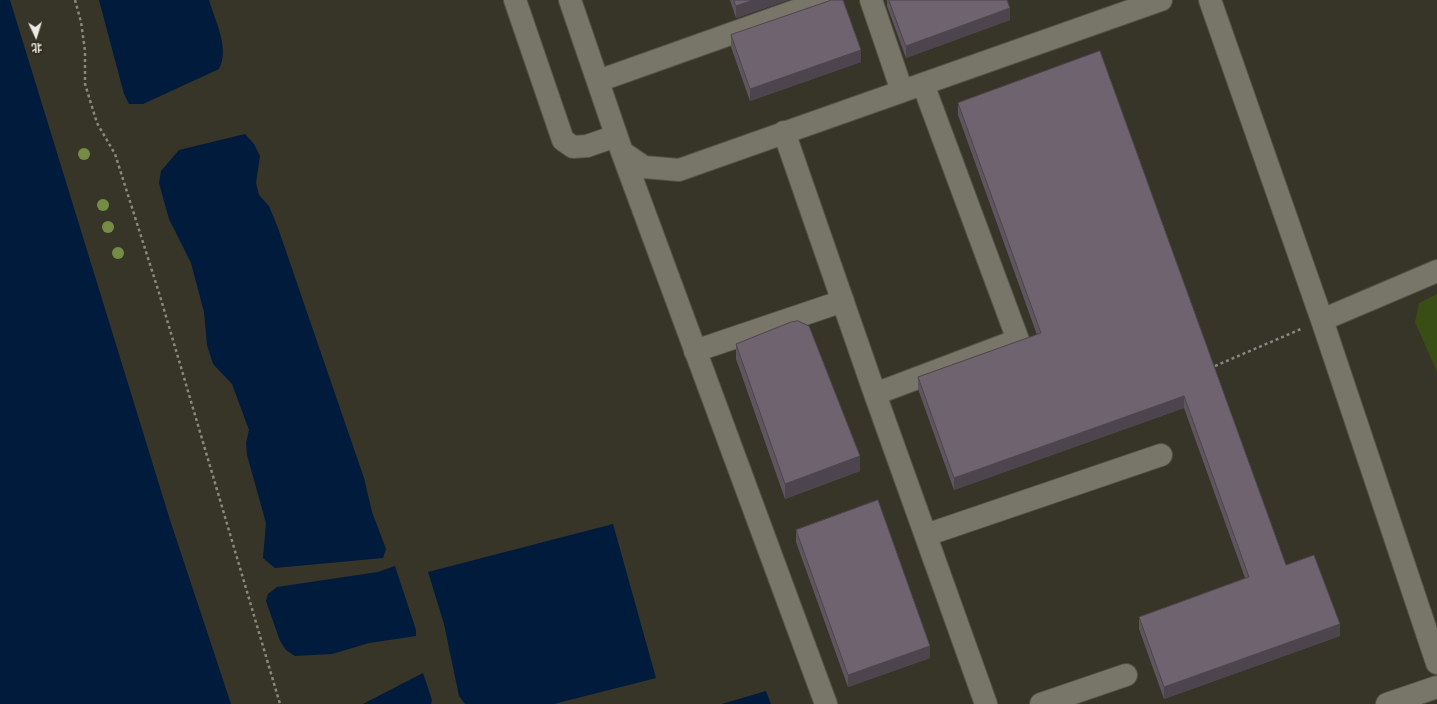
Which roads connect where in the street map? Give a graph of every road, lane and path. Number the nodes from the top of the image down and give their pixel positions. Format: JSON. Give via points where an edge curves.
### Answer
{"nodes":[{"id":1,"x":75,"y":0,"type":"edge"},
{"id":2,"x":515,"y":0,"type":"edge"},
{"id":3,"x":570,"y":0,"type":"edge"},
{"id":4,"x":826,"y":0,"type":"edge"},
{"id":5,"x":871,"y":0,"type":"edge"},
{"id":6,"x":1161,"y":0,"type":"edge"},
{"id":7,"x":1210,"y":0,"type":"edge"},
{"id":8,"x":598,"y":81,"type":"junction"},
{"id":9,"x":923,"y":84,"type":"junction"},
{"id":10,"x":902,"y":91,"type":"junction"},
{"id":11,"x":784,"y":132,"type":"junction"},
{"id":12,"x":619,"y":144,"type":"junction"},
{"id":13,"x":1437,"y":271,"type":"edge"},
{"id":14,"x":843,"y":301,"type":"junction"},
{"id":15,"x":1322,"y":320,"type":"junction"},
{"id":16,"x":695,"y":351,"type":"junction"},
{"id":17,"x":1215,"y":366,"type":"edge"},
{"id":18,"x":875,"y":394,"type":"junction"},
{"id":19,"x":1161,"y":455,"type":"dead end"},
{"id":20,"x":926,"y":535,"type":"junction"},
{"id":21,"x":1437,"y":663,"type":"edge"},
{"id":22,"x":1126,"y":675,"type":"dead end"},
{"id":23,"x":1437,"y":687,"type":"edge"},
{"id":24,"x":280,"y":704,"type":"edge"},
{"id":25,"x":826,"y":704,"type":"edge"},
{"id":26,"x":986,"y":704,"type":"edge"},
{"id":27,"x":1041,"y":704,"type":"edge"},
{"id":28,"x":1387,"y":704,"type":"edge"}],
"edges":[{"from":1,"to":24,"type":"path","via":[[85,51],[85,84],[97,122],[115,154],[160,296]]},
{"from":2,"to":12,"type":"lane","via":[[563,140],[573,147]]},
{"from":3,"to":8,"type":"lane"},
{"from":4,"to":8,"type":"lane"},
{"from":5,"to":10,"type":"lane"},
{"from":6,"to":9,"type":"lane"},
{"from":7,"to":15,"type":"lane"},
{"from":8,"to":12,"type":"lane"},
{"from":9,"to":10,"type":"lane"},
{"from":9,"to":18,"type":"lane","via":[[1018,340]]},
{"from":10,"to":11,"type":"lane"},
{"from":11,"to":12,"type":"lane","via":[[678,170],[644,167]]},
{"from":11,"to":14,"type":"lane"},
{"from":12,"to":16,"type":"lane"},
{"from":13,"to":15,"type":"lane"},
{"from":14,"to":16,"type":"lane"},
{"from":14,"to":18,"type":"lane"},
{"from":15,"to":17,"type":"path"},
{"from":15,"to":21,"type":"lane"},
{"from":16,"to":25,"type":"lane"},
{"from":18,"to":20,"type":"lane"},
{"from":19,"to":20,"type":"lane"},
{"from":20,"to":26,"type":"lane"},
{"from":22,"to":27,"type":"lane"},
{"from":23,"to":28,"type":"lane"}]}
